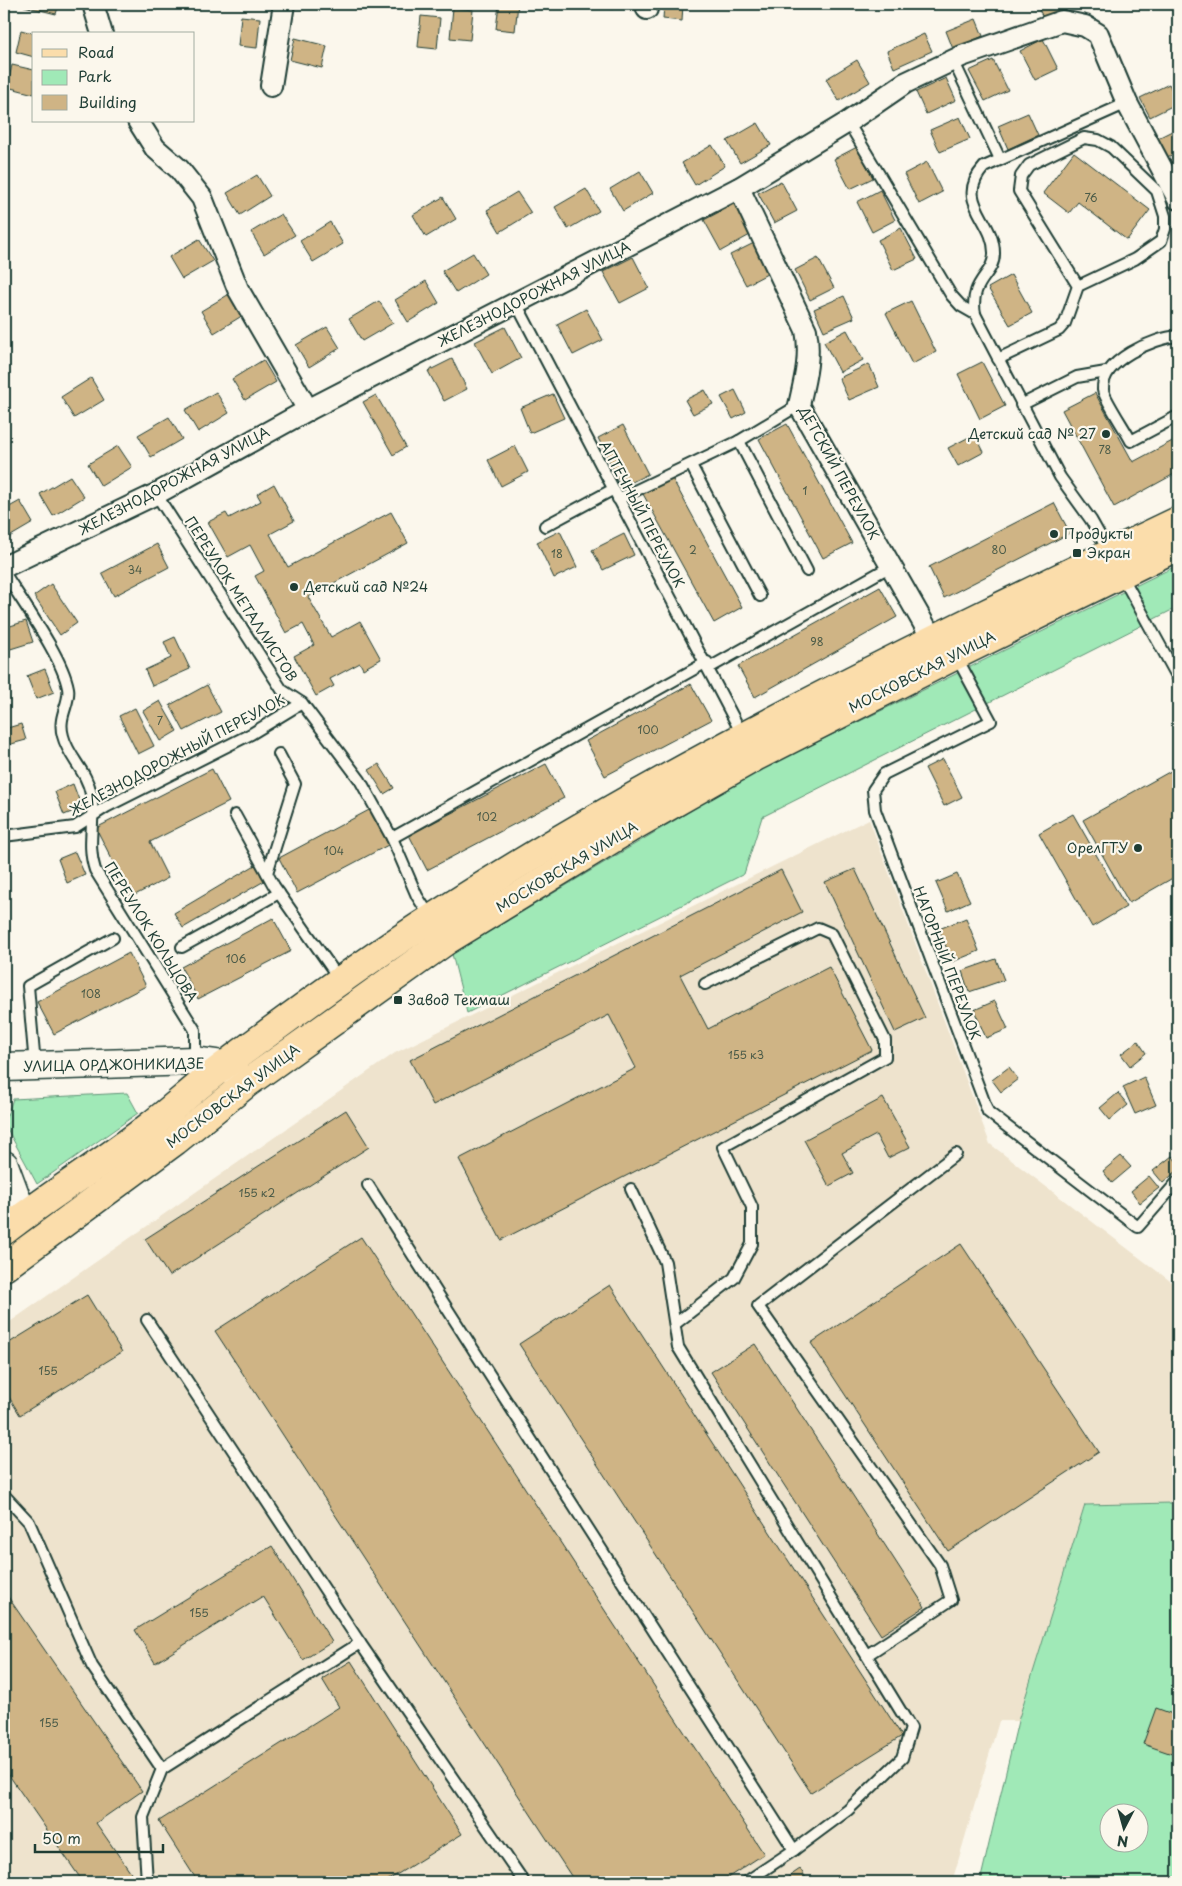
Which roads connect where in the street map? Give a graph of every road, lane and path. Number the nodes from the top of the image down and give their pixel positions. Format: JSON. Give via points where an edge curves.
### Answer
{"nodes":[{"id":1,"x":93,"y":4,"type":"edge"},
{"id":2,"x":284,"y":4,"type":"edge"},
{"id":3,"x":101,"y":32,"type":"edge"},
{"id":4,"x":953,"y":60,"type":"junction"},
{"id":5,"x":271,"y":86,"type":"dead end"},
{"id":6,"x":1127,"y":103,"type":"junction"},
{"id":7,"x":139,"y":122,"type":"edge"},
{"id":8,"x":848,"y":122,"type":"junction"},
{"id":9,"x":1000,"y":159,"type":"junction"},
{"id":10,"x":738,"y":188,"type":"junction"},
{"id":11,"x":1178,"y":199,"type":"edge"},
{"id":12,"x":1078,"y":286,"type":"junction"},
{"id":13,"x":516,"y":303,"type":"junction"},
{"id":14,"x":976,"y":314,"type":"junction"},
{"id":15,"x":1178,"y":336,"type":"edge"},
{"id":16,"x":998,"y":359,"type":"junction"},
{"id":17,"x":1106,"y":372,"type":"junction"},
{"id":18,"x":799,"y":405,"type":"junction"},
{"id":19,"x":1022,"y":405,"type":"junction"},
{"id":20,"x":308,"y":410,"type":"junction"},
{"id":21,"x":1178,"y":416,"type":"edge"},
{"id":22,"x":739,"y":441,"type":"junction"},
{"id":23,"x":691,"y":465,"type":"junction"},
{"id":24,"x":156,"y":494,"type":"junction"},
{"id":25,"x":616,"y":495,"type":"junction"},
{"id":26,"x":1178,"y":521,"type":"edge"},
{"id":27,"x":545,"y":526,"type":"dead end"},
{"id":28,"x":1178,"y":546,"type":"edge"},
{"id":29,"x":1116,"y":563,"type":"junction"},
{"id":30,"x":891,"y":566,"type":"junction"},
{"id":31,"x":4,"y":567,"type":"edge"},
{"id":32,"x":808,"y":571,"type":"dead end"},
{"id":33,"x":4,"y":572,"type":"edge"},
{"id":34,"x":760,"y":596,"type":"dead end"},
{"id":35,"x":933,"y":640,"type":"junction"},
{"id":36,"x":956,"y":655,"type":"junction"},
{"id":37,"x":708,"y":665,"type":"junction"},
{"id":38,"x":1178,"y":678,"type":"edge"},
{"id":39,"x":302,"y":704,"type":"junction"},
{"id":40,"x":744,"y":737,"type":"junction"},
{"id":41,"x":279,"y":754,"type":"dead end"},
{"id":42,"x":235,"y":814,"type":"dead end"},
{"id":43,"x":92,"y":817,"type":"junction"},
{"id":44,"x":4,"y":836,"type":"edge"},
{"id":45,"x":392,"y":838,"type":"junction"},
{"id":46,"x":267,"y":872,"type":"junction"},
{"id":47,"x":279,"y":893,"type":"junction"},
{"id":48,"x":432,"y":918,"type":"junction"},
{"id":49,"x":113,"y":938,"type":"dead end"},
{"id":50,"x":182,"y":947,"type":"dead end"},
{"id":51,"x":341,"y":980,"type":"junction"},
{"id":52,"x":705,"y":984,"type":"dead end"},
{"id":53,"x":195,"y":1060,"type":"junction"},
{"id":54,"x":224,"y":1065,"type":"junction"},
{"id":55,"x":36,"y":1066,"type":"junction"},
{"id":56,"x":4,"y":1067,"type":"edge"},
{"id":57,"x":247,"y":1083,"type":"junction"},
{"id":58,"x":956,"y":1154,"type":"dead end"},
{"id":59,"x":4,"y":1165,"type":"edge"},
{"id":60,"x":1178,"y":1181,"type":"edge"},
{"id":61,"x":368,"y":1185,"type":"dead end"},
{"id":62,"x":631,"y":1189,"type":"dead end"},
{"id":63,"x":9,"y":1227,"type":"edge"},
{"id":64,"x":4,"y":1267,"type":"edge"},
{"id":65,"x":147,"y":1320,"type":"dead end"},
{"id":66,"x":675,"y":1324,"type":"junction"},
{"id":67,"x":4,"y":1495,"type":"edge"},
{"id":68,"x":360,"y":1643,"type":"junction"},
{"id":69,"x":867,"y":1655,"type":"junction"},
{"id":70,"x":162,"y":1769,"type":"junction"},
{"id":71,"x":794,"y":1850,"type":"junction"},
{"id":72,"x":520,"y":1881,"type":"edge"},
{"id":73,"x":147,"y":1882,"type":"edge"},
{"id":74,"x":746,"y":1882,"type":"edge"}],
"edges":[{"from":1,"to":3,"type":"street"},
{"from":2,"to":5,"type":"street"},
{"from":4,"to":6,"type":"street","name":"ЖЕЛЕЗНОДОРОЖНАЯ УЛИЦА","via":[[1062,20],[1085,26],[1098,34]]},
{"from":4,"to":8,"type":"street","name":"ЖЕЛЕЗНОДОРОЖНАЯ УЛИЦА","via":[[905,83]]},
{"from":4,"to":9,"type":"lane"},
{"from":6,"to":9,"type":"lane"},
{"from":6,"to":11,"type":"street"},
{"from":7,"to":20,"type":"street","via":[[155,148],[179,169],[202,198],[238,289]]},
{"from":8,"to":10,"type":"street","name":"ЖЕЛЕЗНОДОРОЖНАЯ УЛИЦА"},
{"from":8,"to":14,"type":"lane","via":[[951,295],[961,306]]},
{"from":9,"to":14,"type":"lane","via":[[984,167],[972,185],[974,202],[992,238],[995,256],[976,288],[973,300]]},
{"from":10,"to":13,"type":"street","name":"ЖЕЛЕЗНОДОРОЖНАЯ УЛИЦА"},
{"from":10,"to":18,"type":"street","name":"ДЕТСКИЙ ПЕРЕУЛОК","via":[[806,330],[808,365]]},
{"from":12,"to":12,"type":"lane","via":[[1019,191],[1021,176],[1029,165],[1084,138],[1098,140],[1111,147],[1157,191],[1165,229],[1160,241],[1150,251]]},
{"from":12,"to":16,"type":"lane","via":[[1066,324]]},
{"from":13,"to":20,"type":"street","name":"ЖЕЛЕЗНОДОРОЖНАЯ УЛИЦА"},
{"from":13,"to":25,"type":"lane","name":"АПТЕЧНЫЙ ПЕРЕУЛОК"},
{"from":14,"to":16,"type":"lane"},
{"from":15,"to":17,"type":"lane","via":[[1163,337],[1118,360]]},
{"from":16,"to":19,"type":"lane"},
{"from":17,"to":19,"type":"lane","via":[[1077,377]]},
{"from":17,"to":21,"type":"lane","via":[[1103,391],[1131,441]]},
{"from":18,"to":22,"type":"lane"},
{"from":18,"to":30,"type":"street","name":"ДЕТСКИЙ ПЕРЕУЛОК"},
{"from":19,"to":29,"type":"lane","via":[[1060,477],[1091,520]]},
{"from":20,"to":24,"type":"street","name":"ЖЕЛЕЗНОДОРОЖНАЯ УЛИЦА"},
{"from":22,"to":23,"type":"lane"},
{"from":22,"to":32,"type":"lane"},
{"from":23,"to":25,"type":"lane"},
{"from":23,"to":34,"type":"lane"},
{"from":24,"to":31,"type":"street","name":"ЖЕЛЕЗНОДОРОЖНАЯ УЛИЦА"},
{"from":24,"to":39,"type":"lane","name":"ПЕРЕУЛОК МЕТАЛЛИСТОВ","via":[[282,690]]},
{"from":25,"to":27,"type":"lane"},
{"from":25,"to":37,"type":"lane","name":"АПТЕЧНЫЙ ПЕРЕУЛОК"},
{"from":26,"to":29,"type":"main road","name":"МОСКОВСКАЯ УЛИЦА"},
{"from":28,"to":29,"type":"main road","name":"МОСКОВСКАЯ УЛИЦА"},
{"from":29,"to":35,"type":"main road","name":"МОСКОВСКАЯ УЛИЦА"},
{"from":29,"to":36,"type":"main road","name":"МОСКОВСКАЯ УЛИЦА"},
{"from":29,"to":38,"type":"lane"},
{"from":30,"to":35,"type":"street","name":"ДЕТСКИЙ ПЕРЕУЛОК"},
{"from":30,"to":37,"type":"lane"},
{"from":33,"to":43,"type":"lane","name":"ПЕРЕУЛОК КОЛЬЦОВА","via":[[63,668],[69,691],[60,720],[63,738],[86,776]]},
{"from":35,"to":40,"type":"main road","name":"МОСКОВСКАЯ УЛИЦА"},
{"from":36,"to":57,"type":"main road","name":"МОСКОВСКАЯ УЛИЦА","via":[[755,757],[630,828],[447,940]]},
{"from":36,"to":60,"type":"lane","name":"НАГОРНЫЙ ПЕРЕУЛОК","via":[[991,721],[884,774],[873,790],[875,810],[988,1112],[1138,1227]]},
{"from":37,"to":40,"type":"lane","name":"АПТЕЧНЫЙ ПЕРЕУЛОК"},
{"from":37,"to":45,"type":"lane"},
{"from":39,"to":43,"type":"lane","name":"ЖЕЛЕЗНОДОРОЖНЫЙ ПЕРЕУЛОК"},
{"from":39,"to":45,"type":"lane","name":"ПЕРЕУЛОК МЕТАЛЛИСТОВ","via":[[360,780]]},
{"from":40,"to":48,"type":"main road","name":"МОСКОВСКАЯ УЛИЦА","via":[[618,804]]},
{"from":41,"to":46,"type":"lane","via":[[295,784]]},
{"from":42,"to":46,"type":"lane"},
{"from":43,"to":44,"type":"lane","name":"ЖЕЛЕЗНОДОРОЖНЫЙ ПЕРЕУЛОК","via":[[76,827]]},
{"from":43,"to":53,"type":"lane","name":"ПЕРЕУЛОК КОЛЬЦОВА","via":[[89,843],[95,870],[195,1030]]},
{"from":45,"to":48,"type":"lane","name":"ПЕРЕУЛОК МЕТАЛЛИСТОВ","via":[[417,896]]},
{"from":46,"to":47,"type":"lane"},
{"from":47,"to":50,"type":"lane"},
{"from":47,"to":51,"type":"lane"},
{"from":48,"to":51,"type":"main road","name":"МОСКОВСКАЯ УЛИЦА"},
{"from":49,"to":55,"type":"lane","via":[[28,986]]},
{"from":51,"to":54,"type":"main road","name":"МОСКОВСКАЯ УЛИЦА"},
{"from":52,"to":66,"type":"lane","via":[[818,928],[832,934],[885,1040],[885,1057],[723,1147],[752,1207],[752,1244],[734,1278]]},
{"from":53,"to":54,"type":"main road","name":"УЛИЦА ОРДЖОНИКИДЗЕ"},
{"from":53,"to":55,"type":"main road","name":"УЛИЦА ОРДЖОНИКИДЗЕ"},
{"from":54,"to":57,"type":"main road","name":"УЛИЦА ОРДЖОНИКИДЗЕ"},
{"from":54,"to":63,"type":"main road","name":"МОСКОВСКАЯ УЛИЦА","via":[[148,1128]]},
{"from":55,"to":56,"type":"main road","name":"УЛИЦА ОРДЖОНИКИДЗЕ"},
{"from":57,"to":64,"type":"main road","name":"МОСКОВСКАЯ УЛИЦА","via":[[175,1141]]},
{"from":58,"to":69,"type":"lane","via":[[758,1306],[940,1565],[951,1600]]},
{"from":59,"to":63,"type":"main road","via":[[17,1200]]},
{"from":61,"to":71,"type":"lane"},
{"from":62,"to":66,"type":"lane","via":[[665,1262]]},
{"from":65,"to":68,"type":"lane"},
{"from":66,"to":69,"type":"lane","via":[[678,1347]]},
{"from":67,"to":70,"type":"lane","via":[[30,1522],[92,1666]]},
{"from":68,"to":70,"type":"lane"},
{"from":68,"to":72,"type":"lane"},
{"from":69,"to":71,"type":"lane","via":[[911,1728],[902,1758],[848,1810]]},
{"from":70,"to":73,"type":"lane","via":[[144,1817]]},
{"from":71,"to":74,"type":"lane"}]}
